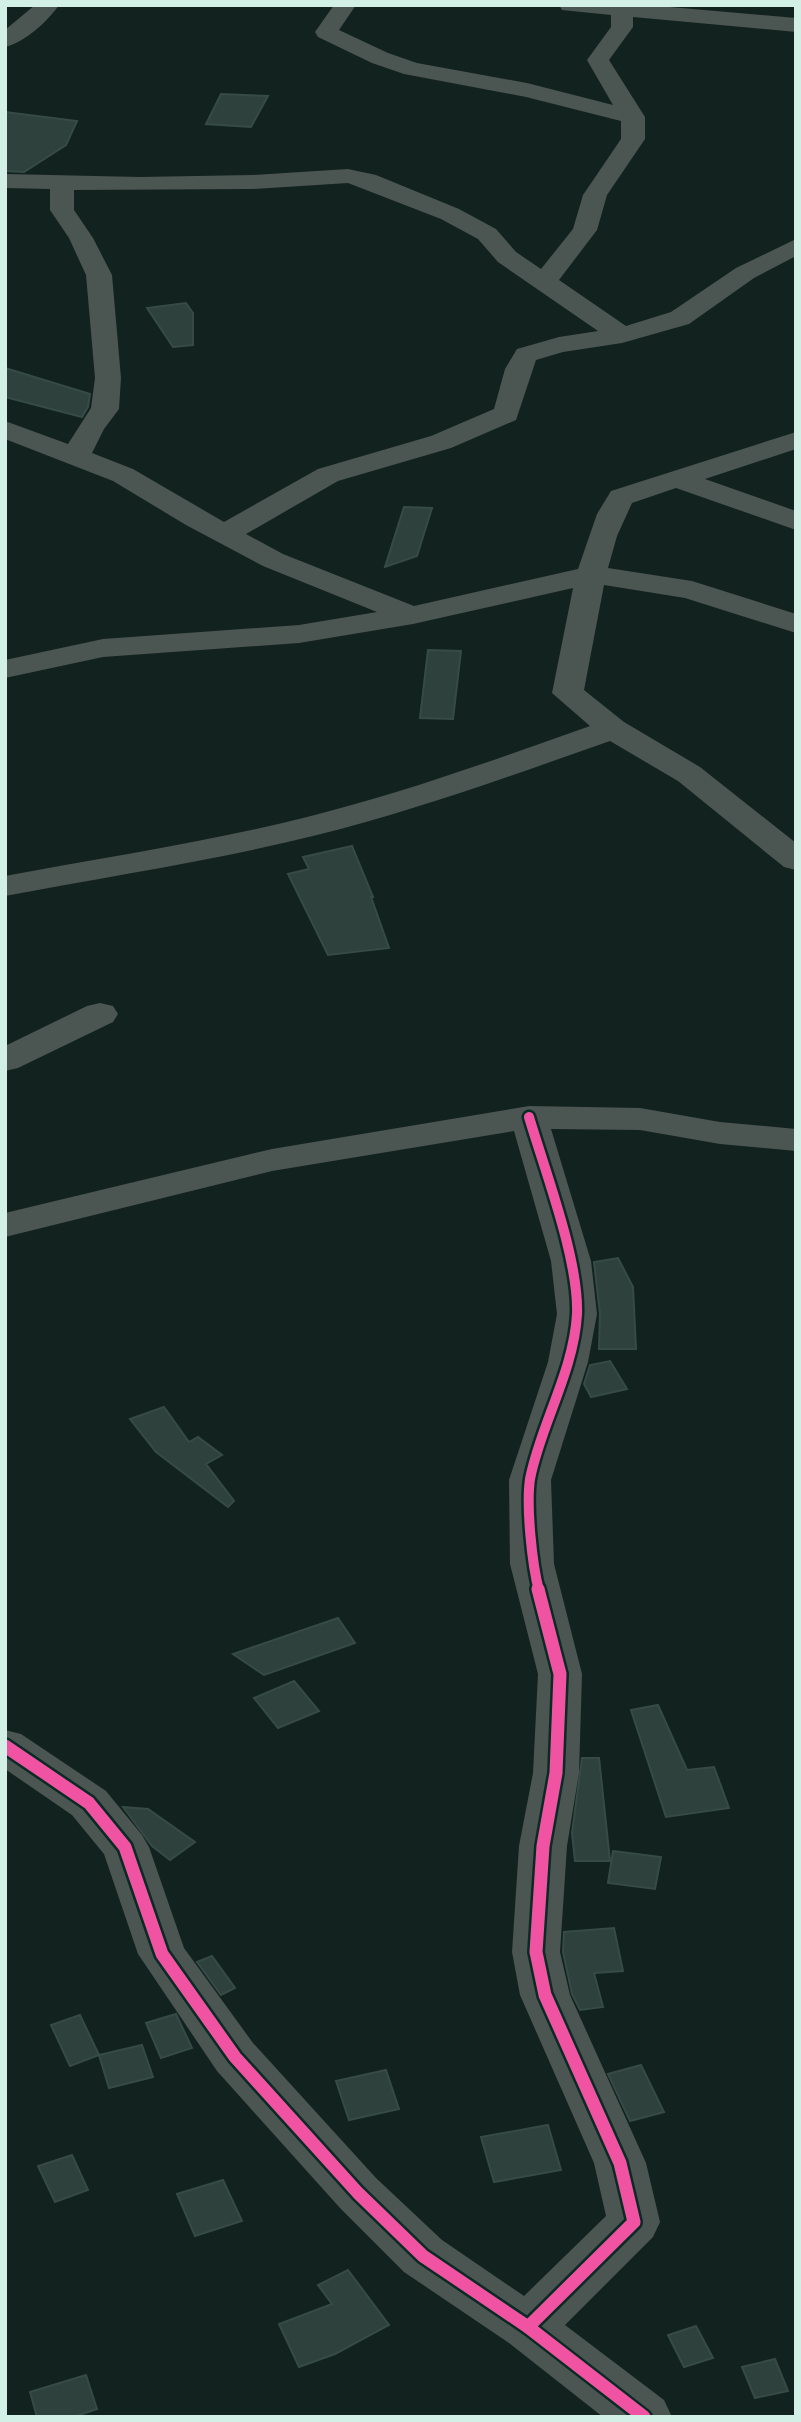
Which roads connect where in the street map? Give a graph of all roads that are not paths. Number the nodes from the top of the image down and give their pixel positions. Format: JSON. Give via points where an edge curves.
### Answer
{"nodes":[{"id":1,"x":48,"y":5,"type":"edge"},
{"id":2,"x":345,"y":5,"type":"edge"},
{"id":3,"x":570,"y":5,"type":"edge"},
{"id":4,"x":622,"y":10,"type":"junction"},
{"id":5,"x":796,"y":25,"type":"edge"},
{"id":6,"x":5,"y":40,"type":"edge"},
{"id":7,"x":633,"y":117,"type":"junction"},
{"id":8,"x":5,"y":181,"type":"edge"},
{"id":9,"x":62,"y":184,"type":"junction"},
{"id":10,"x":796,"y":246,"type":"edge"},
{"id":11,"x":545,"y":281,"type":"junction"},
{"id":12,"x":622,"y":335,"type":"junction"},
{"id":13,"x":5,"y":429,"type":"edge"},
{"id":14,"x":796,"y":440,"type":"edge"},
{"id":15,"x":76,"y":456,"type":"junction"},
{"id":16,"x":680,"y":480,"type":"junction"},
{"id":17,"x":796,"y":522,"type":"edge"},
{"id":18,"x":225,"y":534,"type":"junction"},
{"id":19,"x":592,"y":575,"type":"junction"},
{"id":20,"x":413,"y":615,"type":"junction"},
{"id":21,"x":796,"y":624,"type":"edge"},
{"id":22,"x":5,"y":669,"type":"edge"},
{"id":23,"x":613,"y":729,"type":"junction"},
{"id":24,"x":796,"y":860,"type":"edge"},
{"id":25,"x":5,"y":886,"type":"edge"},
{"id":26,"x":100,"y":1014,"type":"dead end"},
{"id":27,"x":5,"y":1060,"type":"edge"},
{"id":28,"x":529,"y":1117,"type":"junction"},
{"id":29,"x":796,"y":1140,"type":"edge"},
{"id":30,"x":5,"y":1225,"type":"edge"},
{"id":31,"x":5,"y":1746,"type":"edge"},
{"id":32,"x":528,"y":2327,"type":"junction"},
{"id":33,"x":644,"y":2417,"type":"edge"}],
"edges":[{"from":1,"to":6,"type":"street"},
{"from":2,"to":7,"type":"street","via":[[326,32],[380,58]]},
{"from":3,"to":4,"type":"street"},
{"from":4,"to":5,"type":"street"},
{"from":4,"to":7,"type":"street","via":[[622,27],[598,60]]},
{"from":7,"to":11,"type":"street","via":[[633,139],[594,195],[585,230]]},
{"from":8,"to":9,"type":"street"},
{"from":9,"to":11,"type":"street","via":[[240,183],[348,176],[438,208],[487,234],[507,257]]},
{"from":9,"to":15,"type":"street","via":[[62,210],[99,275],[108,379],[105,409]]},
{"from":10,"to":12,"type":"street","via":[[745,273],[680,318]]},
{"from":11,"to":12,"type":"street"},
{"from":12,"to":18,"type":"street","via":[[526,355],[506,414],[441,442],[328,475]]},
{"from":13,"to":15,"type":"street"},
{"from":14,"to":16,"type":"street"},
{"from":15,"to":18,"type":"street","via":[[123,475]]},
{"from":16,"to":17,"type":"street"},
{"from":16,"to":19,"type":"street","via":[[621,497],[612,509]]},
{"from":18,"to":20,"type":"street","via":[[273,560]]},
{"from":19,"to":20,"type":"street"},
{"from":19,"to":21,"type":"street","via":[[692,590]]},
{"from":19,"to":23,"type":"street","via":[[568,693]]},
{"from":20,"to":22,"type":"street","via":[[299,634],[103,648]]},
{"from":23,"to":24,"type":"street","via":[[689,774]]},
{"from":23,"to":25,"type":"street","via":[[461,782],[310,827]]},
{"from":26,"to":27,"type":"street"},
{"from":28,"to":29,"type":"street","via":[[640,1118],[720,1133]]},
{"from":28,"to":30,"type":"street","via":[[272,1160]]},
{"from":28,"to":32,"type":"street","via":[[570,1261],[577,1314],[568,1362],[530,1480],[532,1564],[560,1674],[556,1773],[543,1846],[536,1952],[545,1995],[620,2163],[634,2222]]},
{"from":31,"to":32,"type":"street","via":[[89,1803],[125,1847],[162,1954],[235,2057],[358,2193],[423,2256]]},
{"from":32,"to":33,"type":"street"}]}
